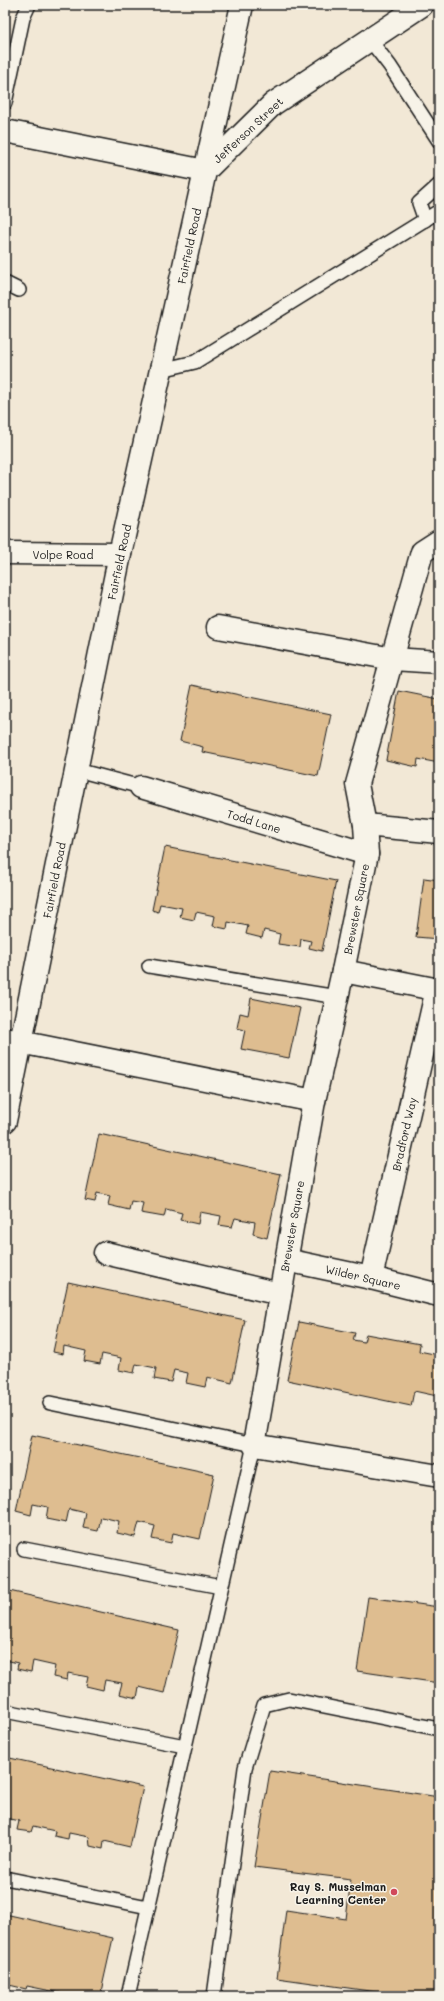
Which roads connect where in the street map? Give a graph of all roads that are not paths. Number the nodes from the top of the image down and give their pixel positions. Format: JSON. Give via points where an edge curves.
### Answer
{"nodes":[{"id":1,"x":29,"y":5,"type":"edge"},
{"id":2,"x":242,"y":5,"type":"edge"},
{"id":3,"x":422,"y":5,"type":"edge"},
{"id":4,"x":370,"y":40,"type":"junction"},
{"id":5,"x":5,"y":103,"type":"edge"},
{"id":6,"x":5,"y":131,"type":"edge"},
{"id":7,"x":439,"y":142,"type":"edge"},
{"id":8,"x":206,"y":171,"type":"junction"},
{"id":9,"x":439,"y":185,"type":"edge"},
{"id":10,"x":439,"y":211,"type":"edge"},
{"id":11,"x":425,"y":220,"type":"junction"},
{"id":12,"x":5,"y":283,"type":"edge"},
{"id":13,"x":19,"y":290,"type":"dead end"},
{"id":14,"x":162,"y":370,"type":"junction"},
{"id":15,"x":439,"y":541,"type":"edge"},
{"id":16,"x":5,"y":553,"type":"edge"},
{"id":17,"x":120,"y":554,"type":"junction"},
{"id":18,"x":218,"y":627,"type":"dead end"},
{"id":19,"x":393,"y":659,"type":"junction"},
{"id":20,"x":439,"y":662,"type":"edge"},
{"id":21,"x":77,"y":770,"type":"junction"},
{"id":22,"x":141,"y":787,"type":"joint"},
{"id":23,"x":366,"y":825,"type":"junction"},
{"id":24,"x":439,"y":832,"type":"edge"},
{"id":25,"x":367,"y":854,"type":"junction"},
{"id":26,"x":149,"y":966,"type":"dead end"},
{"id":27,"x":343,"y":972,"type":"junction"},
{"id":28,"x":438,"y":990,"type":"edge"},
{"id":29,"x":338,"y":997,"type":"junction"},
{"id":30,"x":13,"y":1040,"type":"edge"},
{"id":31,"x":314,"y":1101,"type":"junction"},
{"id":32,"x":5,"y":1121,"type":"edge"},
{"id":33,"x":105,"y":1253,"type":"dead end"},
{"id":34,"x":286,"y":1260,"type":"junction"},
{"id":35,"x":371,"y":1278,"type":"junction"},
{"id":36,"x":280,"y":1294,"type":"junction"},
{"id":37,"x":439,"y":1295,"type":"edge"},
{"id":38,"x":50,"y":1403,"type":"dead end"},
{"id":39,"x":254,"y":1445,"type":"junction"},
{"id":40,"x":439,"y":1476,"type":"edge"},
{"id":41,"x":24,"y":1549,"type":"dead end"},
{"id":42,"x":221,"y":1587,"type":"junction"},
{"id":43,"x":5,"y":1711,"type":"edge"},
{"id":44,"x":439,"y":1730,"type":"edge"},
{"id":45,"x":185,"y":1746,"type":"junction"},
{"id":46,"x":5,"y":1878,"type":"edge"},
{"id":47,"x":148,"y":1907,"type":"junction"},
{"id":48,"x":128,"y":1996,"type":"edge"},
{"id":49,"x":214,"y":1996,"type":"edge"}],
"edges":[{"from":1,"to":5,"type":"lane","via":[[23,18]]},
{"from":2,"to":8,"type":"street","name":"Fairfield Road"},
{"from":3,"to":4,"type":"street","name":"Jefferson Street"},
{"from":4,"to":7,"type":"lane"},
{"from":4,"to":8,"type":"street","name":"Jefferson Street","via":[[273,104]]},
{"from":6,"to":8,"type":"street","name":"Jefferson Street"},
{"from":8,"to":14,"type":"street","name":"Fairfield Road"},
{"from":9,"to":11,"type":"lane","via":[[419,203]]},
{"from":10,"to":11,"type":"lane"},
{"from":11,"to":14,"type":"lane","via":[[195,362]]},
{"from":12,"to":13,"type":"lane"},
{"from":14,"to":17,"type":"street","name":"Fairfield Road"},
{"from":15,"to":19,"type":"street","name":"Brewster Square","via":[[422,552]]},
{"from":16,"to":17,"type":"street","name":"Volpe Road"},
{"from":17,"to":21,"type":"street","name":"Fairfield Road"},
{"from":18,"to":19,"type":"street"},
{"from":19,"to":20,"type":"street"},
{"from":19,"to":23,"type":"street","name":"Brewster Square","via":[[357,784]]},
{"from":21,"to":22,"type":"lane"},
{"from":21,"to":30,"type":"street","name":"Fairfield Road"},
{"from":22,"to":25,"type":"street","name":"Todd Lane"},
{"from":23,"to":24,"type":"street"},
{"from":23,"to":25,"type":"street","name":"Brewster Square"},
{"from":25,"to":27,"type":"street","name":"Brewster Square"},
{"from":26,"to":29,"type":"lane"},
{"from":27,"to":28,"type":"street"},
{"from":27,"to":29,"type":"street","name":"Brewster Square"},
{"from":28,"to":35,"type":"street","name":"Bradford Way"},
{"from":29,"to":31,"type":"street","name":"Brewster Square"},
{"from":30,"to":31,"type":"street"},
{"from":30,"to":32,"type":"street","name":"Fairfield Road"},
{"from":31,"to":34,"type":"street","name":"Brewster Square"},
{"from":33,"to":36,"type":"street"},
{"from":34,"to":35,"type":"street","name":"Wilder Square"},
{"from":34,"to":36,"type":"street","name":"Brewster Square"},
{"from":35,"to":37,"type":"street","name":"Wilder Square"},
{"from":36,"to":39,"type":"street","name":"Brewster Square"},
{"from":38,"to":39,"type":"lane"},
{"from":39,"to":40,"type":"street"},
{"from":39,"to":42,"type":"lane"},
{"from":41,"to":42,"type":"lane"},
{"from":42,"to":45,"type":"lane"},
{"from":43,"to":45,"type":"lane"},
{"from":44,"to":49,"type":"lane","via":[[289,1699],[264,1705],[245,1768]]},
{"from":45,"to":47,"type":"lane"},
{"from":46,"to":47,"type":"lane"},
{"from":47,"to":48,"type":"lane"}]}
